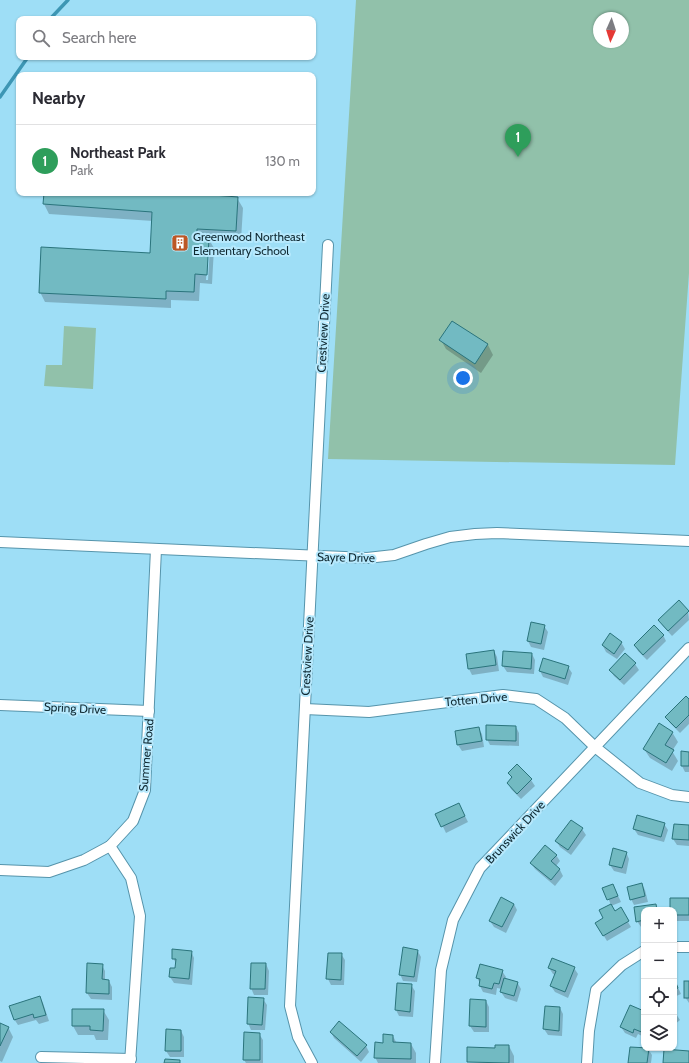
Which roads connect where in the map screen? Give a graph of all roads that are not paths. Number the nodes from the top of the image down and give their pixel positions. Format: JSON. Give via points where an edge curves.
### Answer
{"nodes":[{"id":1,"x":328,"y":245,"type":"dead end"},
{"id":2,"x":689,"y":541,"type":"edge"},
{"id":3,"x":0,"y":542,"type":"edge"},
{"id":4,"x":156,"y":549,"type":"junction"},
{"id":5,"x":312,"y":556,"type":"junction"},
{"id":6,"x":689,"y":648,"type":"edge"},
{"id":7,"x":0,"y":705,"type":"edge"},
{"id":8,"x":305,"y":709,"type":"junction"},
{"id":9,"x":150,"y":711,"type":"junction"},
{"id":10,"x":595,"y":747,"type":"junction"},
{"id":11,"x":689,"y":797,"type":"edge"},
{"id":12,"x":110,"y":846,"type":"junction"},
{"id":13,"x":0,"y":870,"type":"edge"},
{"id":14,"x":689,"y":946,"type":"edge"},
{"id":15,"x":677,"y":947,"type":"edge"},
{"id":16,"x":641,"y":953,"type":"edge"},
{"id":17,"x":41,"y":1057,"type":"dead end"},
{"id":18,"x":131,"y":1061,"type":"edge"},
{"id":19,"x":312,"y":1063,"type":"edge"},
{"id":20,"x":435,"y":1063,"type":"edge"},
{"id":21,"x":587,"y":1063,"type":"edge"}],
"edges":[{"from":1,"to":5,"type":"street","name":"Crestview Drive"},
{"from":2,"to":5,"type":"street","name":"Sayre Drive","via":[[496,533],[450,537],[383,557]]},
{"from":3,"to":4,"type":"street","name":"Sayre Drive"},
{"from":4,"to":5,"type":"street","name":"Sayre Drive"},
{"from":4,"to":9,"type":"street","name":"Summer Road"},
{"from":5,"to":8,"type":"street","name":"Crestview Drive"},
{"from":6,"to":10,"type":"street","name":"Brunswick Drive"},
{"from":7,"to":9,"type":"street","name":"Spring Drive"},
{"from":8,"to":10,"type":"street","name":"Totten Drive","via":[[369,712],[504,695],[536,699],[565,718]]},
{"from":8,"to":19,"type":"street","name":"Crestview Drive","via":[[290,1006],[298,1036]]},
{"from":9,"to":12,"type":"street","name":"Summer Road","via":[[145,790],[133,820]]},
{"from":10,"to":11,"type":"street","name":"Totten Drive","via":[[640,783],[672,795]]},
{"from":10,"to":20,"type":"street","name":"Brunswick Drive","via":[[480,868],[453,920],[441,970]]},
{"from":12,"to":13,"type":"street","via":[[84,860],[49,872]]},
{"from":12,"to":18,"type":"street","via":[[131,878],[140,916]]},
{"from":14,"to":15,"type":"street"},
{"from":16,"to":21,"type":"street","via":[[622,965],[596,990]]},
{"from":17,"to":18,"type":"street"}]}
